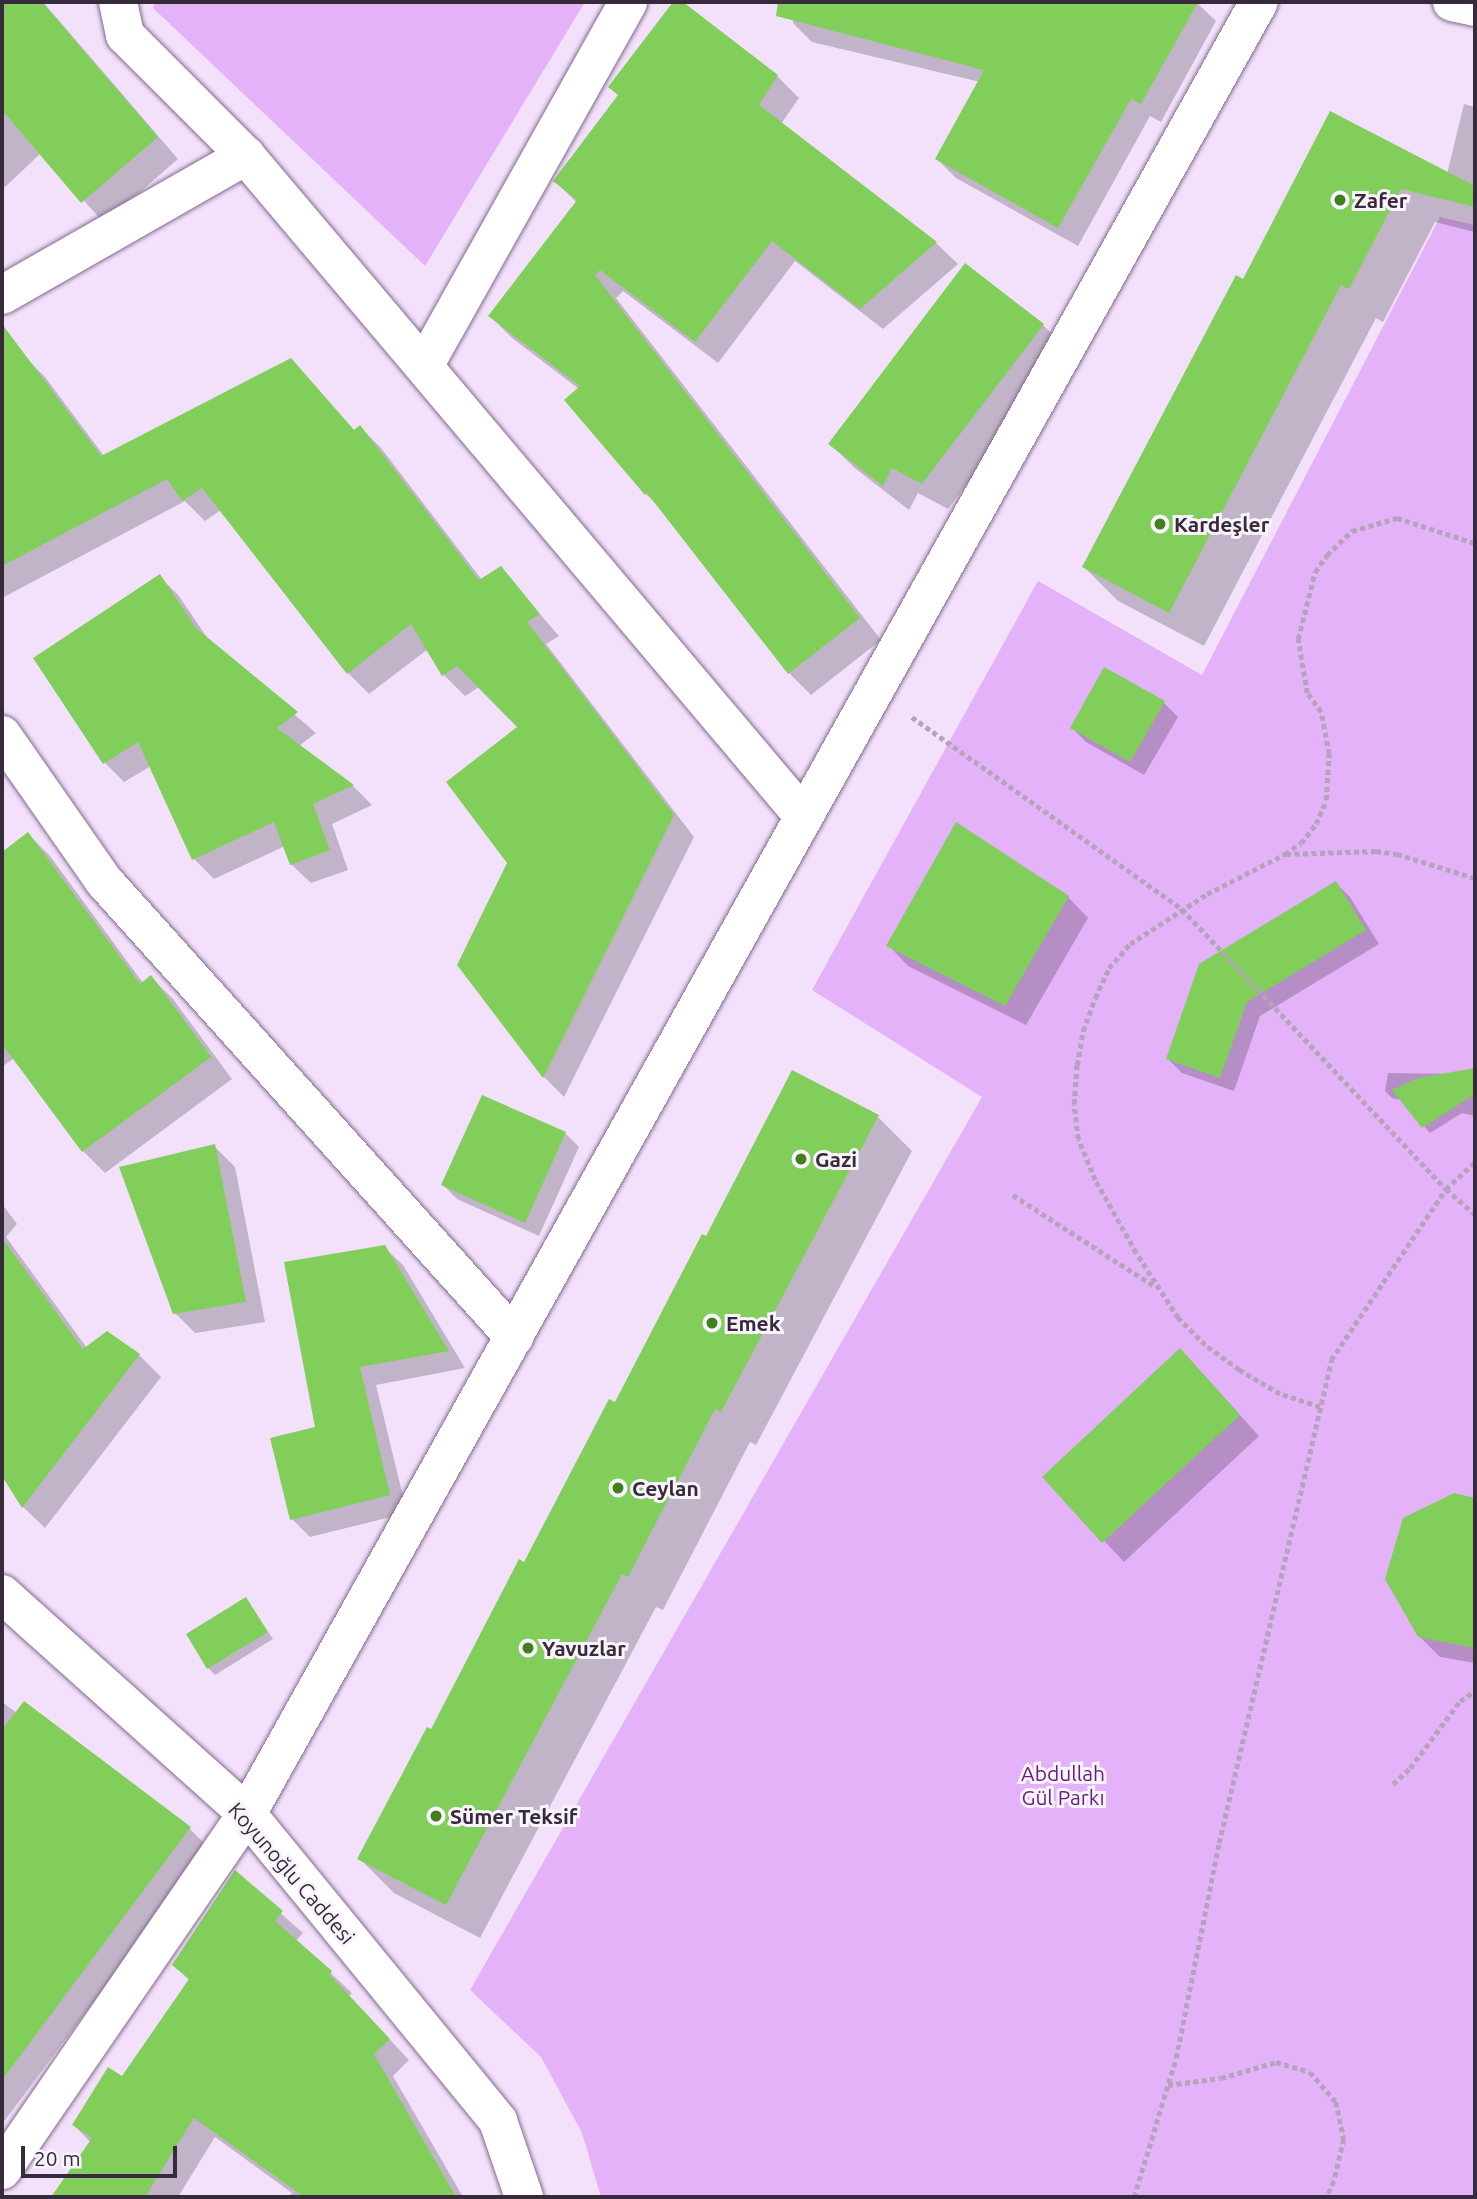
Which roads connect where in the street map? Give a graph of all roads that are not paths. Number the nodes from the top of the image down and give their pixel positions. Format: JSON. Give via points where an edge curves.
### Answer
{"nodes":[{"id":1,"x":118,"y":2,"type":"edge"},
{"id":2,"x":628,"y":2,"type":"edge"},
{"id":3,"x":1259,"y":2,"type":"edge"},
{"id":4,"x":1452,"y":2,"type":"edge"},
{"id":5,"x":1475,"y":7,"type":"edge"},
{"id":6,"x":246,"y":156,"type":"junction"},
{"id":7,"x":2,"y":295,"type":"edge"},
{"id":8,"x":424,"y":366,"type":"junction"},
{"id":9,"x":2,"y":735,"type":"edge"},
{"id":10,"x":804,"y":817,"type":"junction"},
{"id":11,"x":514,"y":1337,"type":"junction"},
{"id":12,"x":2,"y":1594,"type":"edge"},
{"id":13,"x":247,"y":1814,"type":"junction"},
{"id":14,"x":2,"y":2170,"type":"edge"},
{"id":15,"x":524,"y":2197,"type":"edge"}],
"edges":[{"from":1,"to":6,"type":"street","via":[[125,35]]},
{"from":2,"to":8,"type":"street"},
{"from":3,"to":10,"type":"street"},
{"from":4,"to":5,"type":"street"},
{"from":6,"to":7,"type":"street"},
{"from":6,"to":8,"type":"street"},
{"from":8,"to":10,"type":"street"},
{"from":9,"to":11,"type":"street","via":[[103,880]]},
{"from":10,"to":11,"type":"street"},
{"from":11,"to":13,"type":"street"},
{"from":12,"to":13,"type":"street","name":"Koyunoğlu Caddesi"},
{"from":13,"to":14,"type":"street"},
{"from":13,"to":15,"type":"street","name":"Koyunoğlu Caddesi","via":[[498,2121]]}]}
